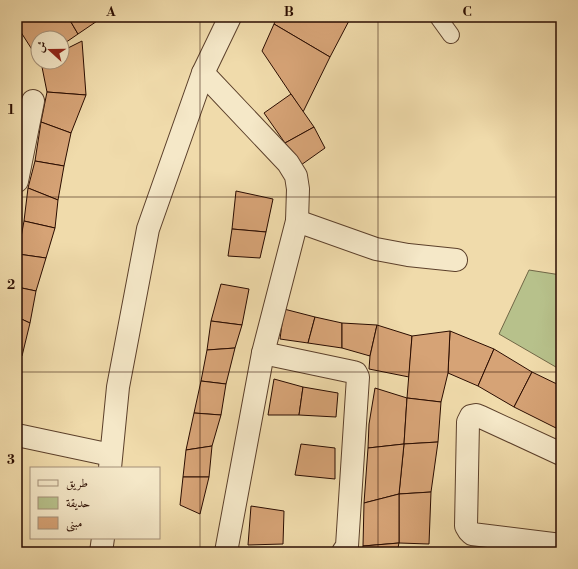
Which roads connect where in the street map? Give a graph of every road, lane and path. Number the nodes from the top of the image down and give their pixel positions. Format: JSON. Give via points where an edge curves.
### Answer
{"nodes":[{"id":1,"x":230,"y":17,"type":"edge"},
{"id":2,"x":438,"y":17,"type":"edge"},
{"id":3,"x":451,"y":35,"type":"dead end"},
{"id":4,"x":203,"y":73,"type":"junction"},
{"id":5,"x":33,"y":101,"type":"dead end"},
{"id":6,"x":17,"y":181,"type":"edge"},
{"id":7,"x":297,"y":221,"type":"junction"},
{"id":8,"x":456,"y":260,"type":"dead end"},
{"id":9,"x":263,"y":353,"type":"junction"},
{"id":10,"x":17,"y":435,"type":"edge"},
{"id":11,"x":561,"y":454,"type":"edge"},
{"id":12,"x":111,"y":462,"type":"edge"},
{"id":13,"x":103,"y":539,"type":"edge"},
{"id":14,"x":561,"y":545,"type":"edge"},
{"id":15,"x":101,"y":552,"type":"edge"},
{"id":16,"x":226,"y":552,"type":"edge"},
{"id":17,"x":343,"y":552,"type":"edge"}],
"edges":[{"from":1,"to":4,"type":"street"},
{"from":2,"to":3,"type":"lane"},
{"from":4,"to":7,"type":"street","via":[[288,163],[296,176]]},
{"from":4,"to":12,"type":"street","via":[[148,228],[118,387]]},
{"from":5,"to":6,"type":"street"},
{"from":7,"to":8,"type":"street","via":[[376,249]]},
{"from":7,"to":9,"type":"street"},
{"from":9,"to":16,"type":"street"},
{"from":9,"to":17,"type":"street","via":[[353,372],[358,377],[347,546]]},
{"from":10,"to":12,"type":"street"},
{"from":11,"to":14,"type":"street","via":[[476,415],[471,416],[468,422],[466,526],[469,531],[472,534]]},
{"from":13,"to":15,"type":"street"}]}
